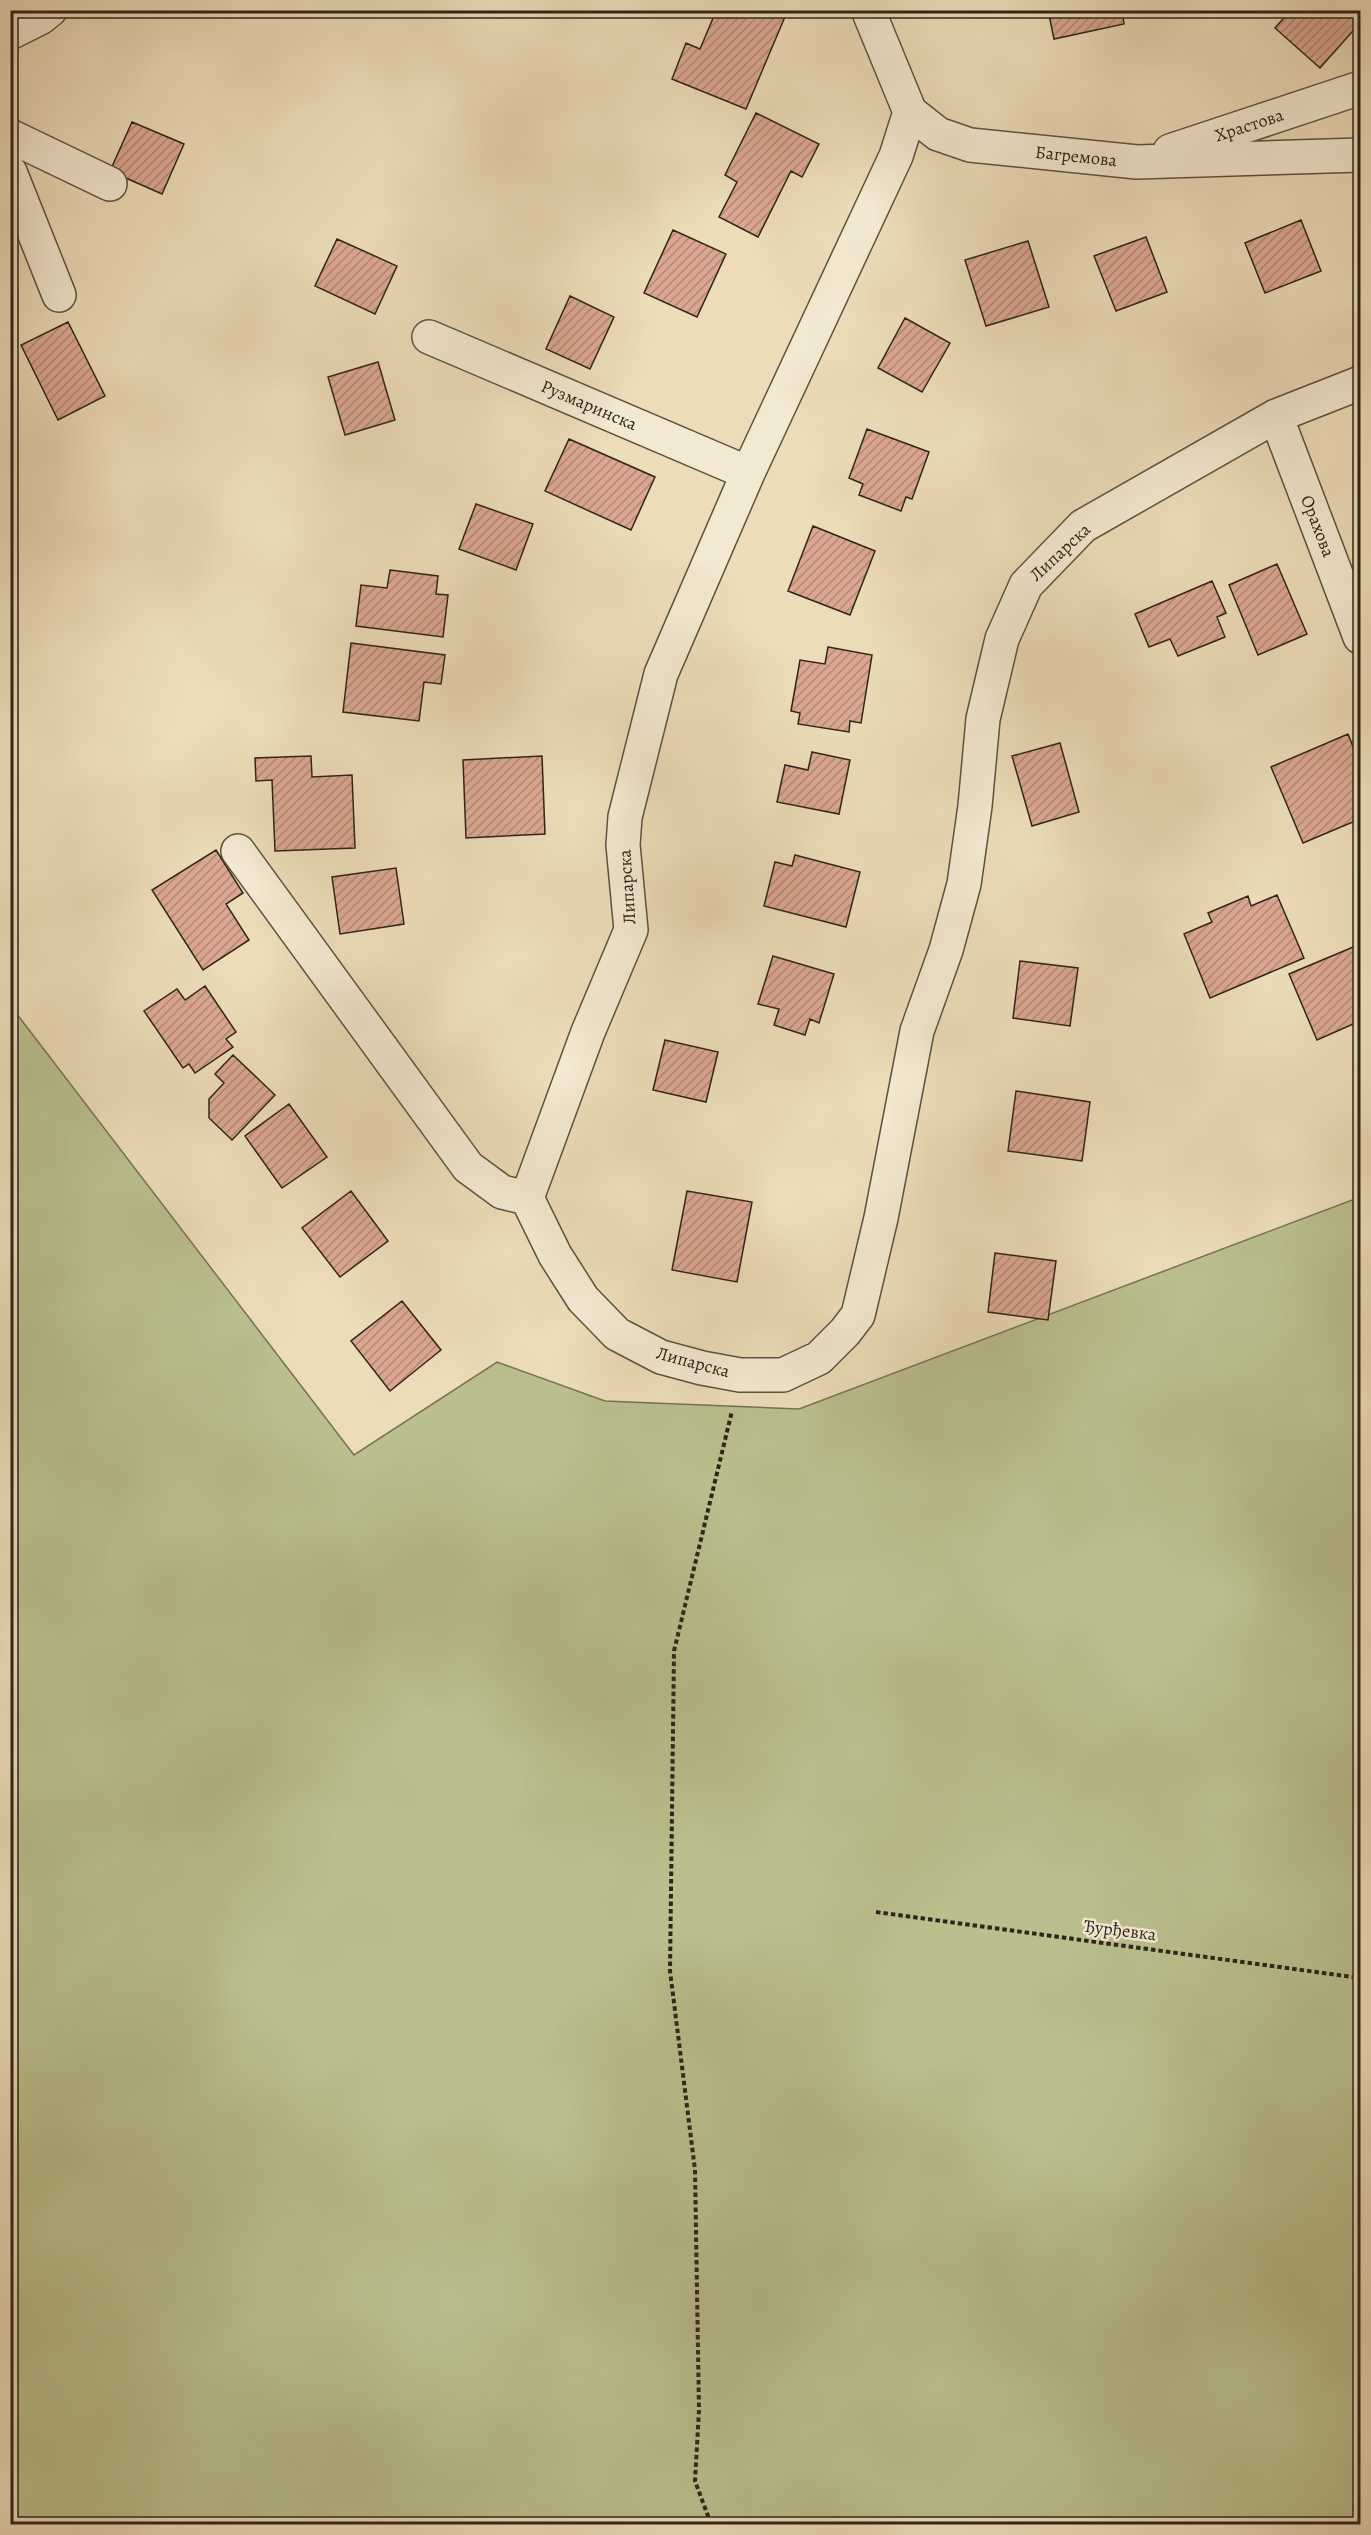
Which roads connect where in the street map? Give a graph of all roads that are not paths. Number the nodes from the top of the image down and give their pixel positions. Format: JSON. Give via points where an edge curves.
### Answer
{"nodes":[{"id":1,"x":50,"y":10,"type":"edge"},
{"id":2,"x":868,"y":10,"type":"edge"},
{"id":3,"x":10,"y":33,"type":"edge"},
{"id":4,"x":1360,"y":88,"type":"edge"},
{"id":5,"x":910,"y":112,"type":"junction"},
{"id":6,"x":10,"y":136,"type":"edge"},
{"id":7,"x":1360,"y":155,"type":"edge"},
{"id":8,"x":1137,"y":162,"type":"junction"},
{"id":9,"x":10,"y":172,"type":"edge"},
{"id":10,"x":110,"y":184,"type":"dead end"},
{"id":11,"x":59,"y":295,"type":"dead end"},
{"id":12,"x":429,"y":337,"type":"dead end"},
{"id":13,"x":1360,"y":382,"type":"edge"},
{"id":14,"x":1276,"y":416,"type":"junction"},
{"id":15,"x":748,"y":473,"type":"junction"},
{"id":16,"x":1360,"y":637,"type":"edge"},
{"id":17,"x":238,"y":851,"type":"dead end"},
{"id":18,"x":528,"y":1198,"type":"junction"}],
"edges":[{"from":1,"to":3,"type":"street"},
{"from":2,"to":5,"type":"street","name":"Багремова"},
{"from":4,"to":8,"type":"street","name":"Храстова"},
{"from":5,"to":8,"type":"street","name":"Багремова","via":[[938,134],[970,145]]},
{"from":5,"to":15,"type":"street","name":"Липарска","via":[[896,156]]},
{"from":6,"to":10,"type":"street"},
{"from":7,"to":8,"type":"street","name":"Багремова"},
{"from":9,"to":11,"type":"street"},
{"from":12,"to":15,"type":"street","name":"Рузмаринска"},
{"from":13,"to":14,"type":"street","name":"Липарска"},
{"from":14,"to":16,"type":"street","name":"Орахова"},
{"from":14,"to":18,"type":"street","name":"Липарска","via":[[1083,526],[1026,585],[1002,639],[986,707],[964,884],[917,1031],[858,1315],[845,1332],[819,1358],[783,1376],[740,1375],[661,1357],[617,1334],[583,1299],[555,1255]]},
{"from":15,"to":18,"type":"street","name":"Липарска","via":[[661,674],[625,817],[623,845],[632,930],[588,1032]]},
{"from":17,"to":18,"type":"street","via":[[468,1167],[502,1192]]}]}
